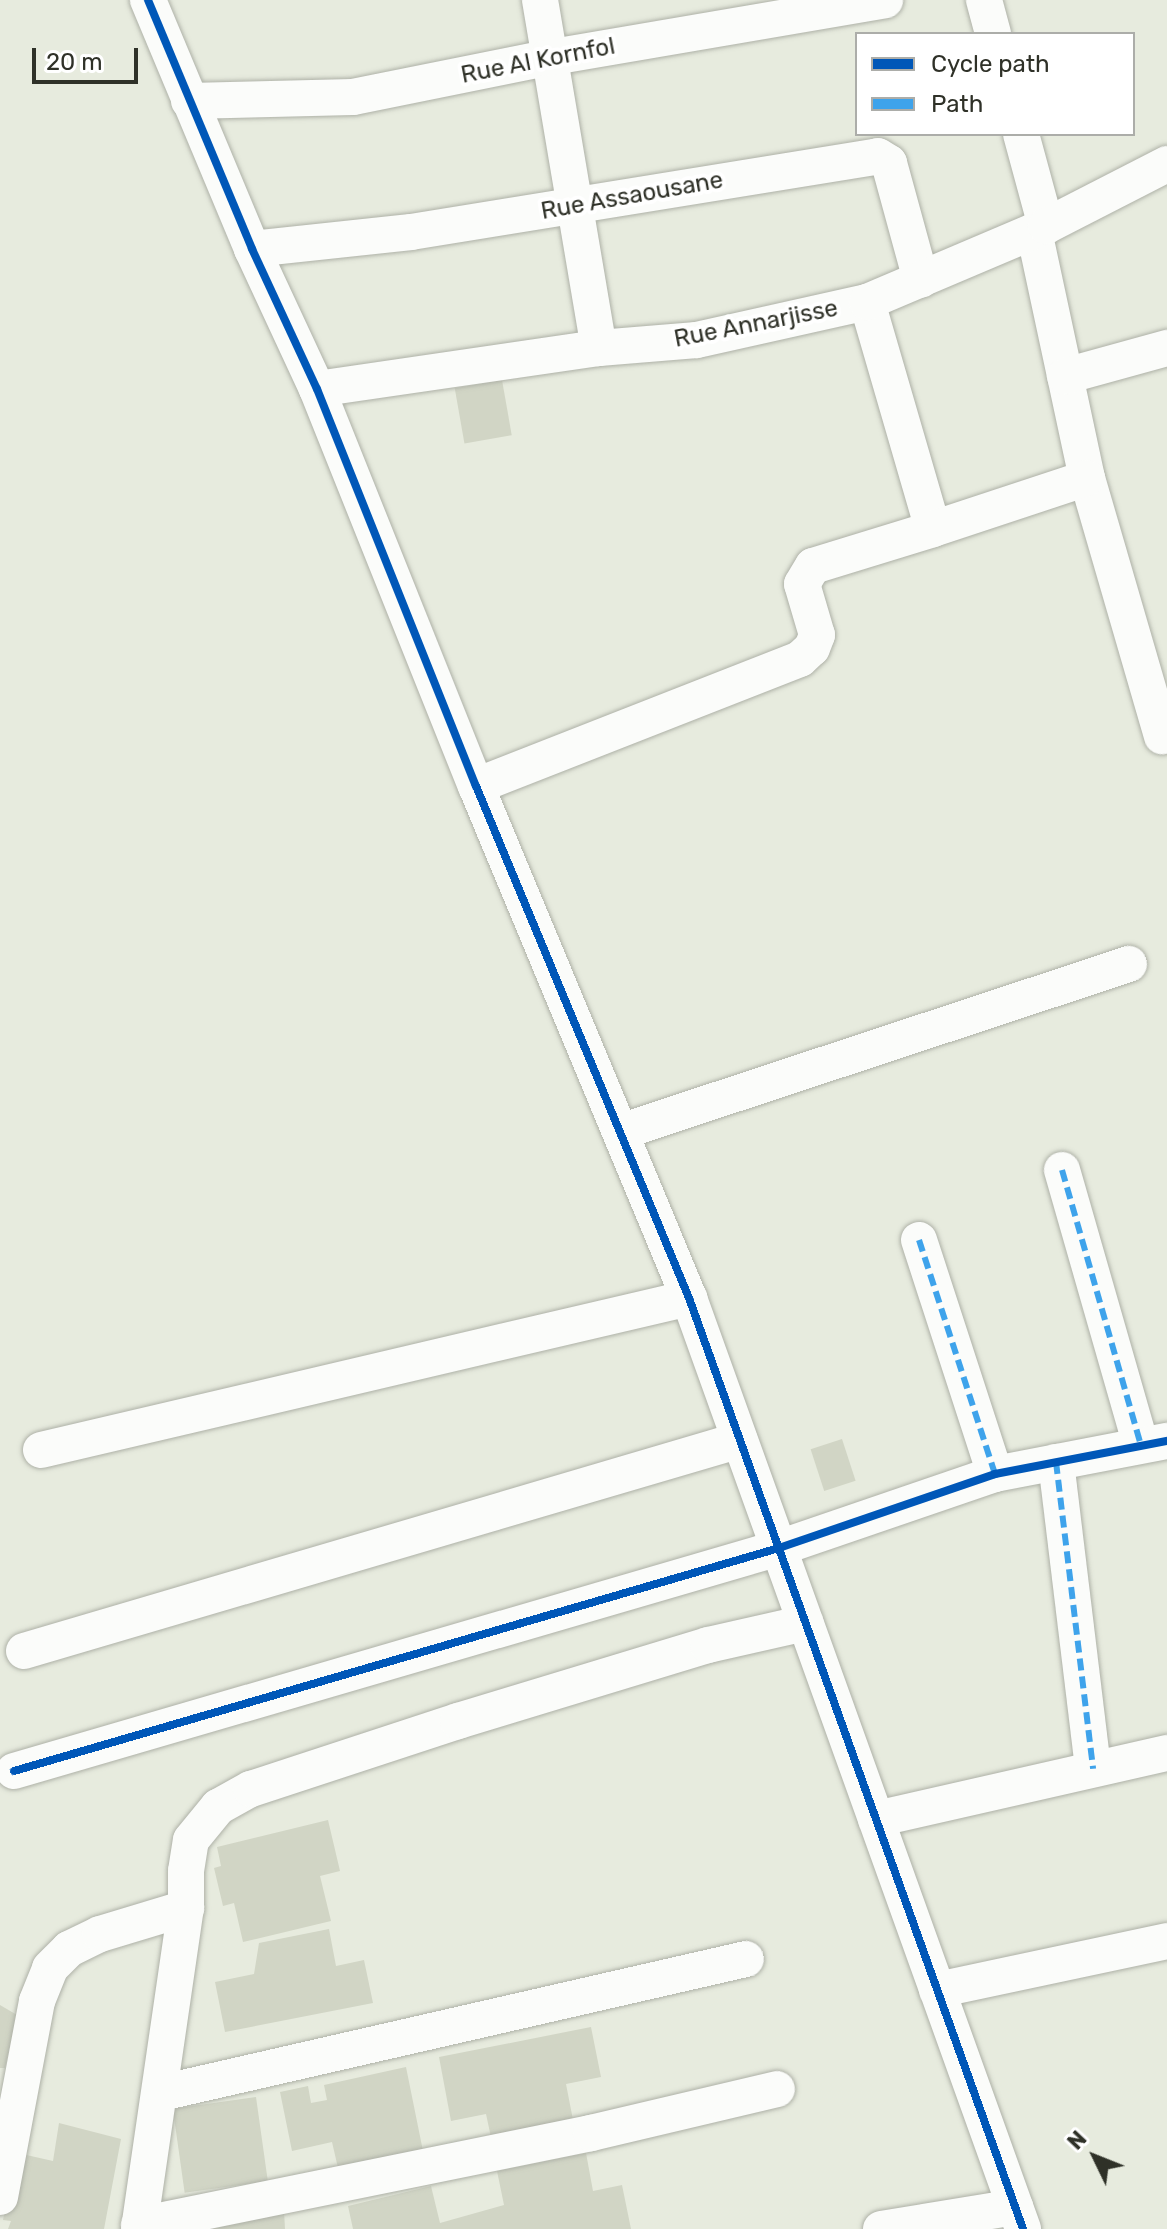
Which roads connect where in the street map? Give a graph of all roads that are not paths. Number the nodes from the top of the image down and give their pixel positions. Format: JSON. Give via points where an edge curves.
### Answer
{"nodes":[{"id":1,"x":148,"y":0,"type":"edge"},
{"id":2,"x":540,"y":0,"type":"edge"},
{"id":3,"x":885,"y":0,"type":"edge"},
{"id":4,"x":984,"y":0,"type":"edge"},
{"id":5,"x":992,"y":32,"type":"edge"},
{"id":6,"x":547,"y":58,"type":"junction"},
{"id":7,"x":189,"y":101,"type":"junction"},
{"id":8,"x":1021,"y":136,"type":"edge"},
{"id":9,"x":1167,"y":164,"type":"edge"},
{"id":10,"x":575,"y":207,"type":"junction"},
{"id":11,"x":1040,"y":229,"type":"junction"},
{"id":12,"x":252,"y":249,"type":"junction"},
{"id":13,"x":921,"y":280,"type":"junction"},
{"id":14,"x":867,"y":302,"type":"junction"},
{"id":15,"x":599,"y":348,"type":"junction"},
{"id":16,"x":1167,"y":348,"type":"edge"},
{"id":17,"x":1065,"y":376,"type":"junction"},
{"id":18,"x":317,"y":389,"type":"junction"},
{"id":19,"x":1087,"y":478,"type":"junction"},
{"id":20,"x":933,"y":529,"type":"junction"},
{"id":21,"x":1162,"y":736,"type":"dead end"},
{"id":22,"x":476,"y":786,"type":"junction"},
{"id":23,"x":1129,"y":964,"type":"dead end"},
{"id":24,"x":620,"y":1132,"type":"junction"},
{"id":25,"x":1062,"y":1170,"type":"dead end"},
{"id":26,"x":919,"y":1240,"type":"dead end"},
{"id":27,"x":689,"y":1298,"type":"junction"},
{"id":28,"x":740,"y":1440,"type":"junction"},
{"id":29,"x":1154,"y":1443,"type":"edge"},
{"id":30,"x":41,"y":1450,"type":"dead end"},
{"id":31,"x":1056,"y":1462,"type":"junction"},
{"id":32,"x":995,"y":1474,"type":"junction"},
{"id":33,"x":779,"y":1548,"type":"junction"},
{"id":34,"x":806,"y":1623,"type":"junction"},
{"id":35,"x":24,"y":1651,"type":"dead end"},
{"id":36,"x":1167,"y":1753,"type":"edge"},
{"id":37,"x":1093,"y":1769,"type":"junction"},
{"id":38,"x":14,"y":1771,"type":"dead end"},
{"id":39,"x":876,"y":1819,"type":"junction"},
{"id":40,"x":186,"y":1908,"type":"junction"},
{"id":41,"x":1167,"y":1941,"type":"edge"},
{"id":42,"x":746,"y":1959,"type":"dead end"},
{"id":43,"x":937,"y":1990,"type":"junction"},
{"id":44,"x":777,"y":2089,"type":"dead end"},
{"id":45,"x":161,"y":2093,"type":"junction"},
{"id":46,"x":0,"y":2197,"type":"edge"},
{"id":47,"x":1019,"y":2218,"type":"edge"},
{"id":48,"x":139,"y":2227,"type":"edge"},
{"id":49,"x":881,"y":2229,"type":"edge"}],
"edges":[{"from":1,"to":7,"type":"street"},
{"from":2,"to":6,"type":"street"},
{"from":3,"to":6,"type":"street","name":"Rue Al Kornfol"},
{"from":4,"to":5,"type":"street"},
{"from":6,"to":7,"type":"street","name":"Rue Al Kornfol","via":[[353,97]]},
{"from":6,"to":10,"type":"street"},
{"from":7,"to":12,"type":"street"},
{"from":8,"to":11,"type":"street"},
{"from":9,"to":11,"type":"street","name":"Rue Annarjisse"},
{"from":10,"to":12,"type":"street","name":"Rue Assaousane"},
{"from":10,"to":13,"type":"street","name":"Rue Assaousane","via":[[878,156],[889,163]]},
{"from":10,"to":15,"type":"street"},
{"from":11,"to":13,"type":"street","name":"Rue Annarjisse"},
{"from":11,"to":17,"type":"street"},
{"from":12,"to":18,"type":"street"},
{"from":13,"to":14,"type":"street","name":"Rue Annarjisse"},
{"from":14,"to":15,"type":"street","name":"Rue Annarjisse","via":[[697,340]]},
{"from":14,"to":20,"type":"street"},
{"from":15,"to":18,"type":"street","name":"Rue Annarjisse"},
{"from":16,"to":17,"type":"street"},
{"from":17,"to":19,"type":"street"},
{"from":18,"to":22,"type":"street"},
{"from":19,"to":20,"type":"street"},
{"from":19,"to":21,"type":"street"},
{"from":20,"to":22,"type":"street","via":[[813,566],[802,584],[817,635],[800,659]]},
{"from":22,"to":24,"type":"street"},
{"from":23,"to":24,"type":"street"},
{"from":24,"to":27,"type":"street"},
{"from":25,"to":29,"type":"street"},
{"from":26,"to":32,"type":"street"},
{"from":27,"to":28,"type":"street"},
{"from":27,"to":30,"type":"street"},
{"from":28,"to":33,"type":"street"},
{"from":28,"to":35,"type":"street"},
{"from":29,"to":31,"type":"street"},
{"from":31,"to":32,"type":"street"},
{"from":31,"to":37,"type":"street"},
{"from":32,"to":33,"type":"street"},
{"from":33,"to":34,"type":"street"},
{"from":33,"to":38,"type":"street"},
{"from":34,"to":39,"type":"street"},
{"from":34,"to":40,"type":"street","via":[[708,1645],[251,1789],[218,1807],[191,1840]]},
{"from":36,"to":37,"type":"street"},
{"from":37,"to":39,"type":"street"},
{"from":39,"to":43,"type":"street"},
{"from":40,"to":45,"type":"street"},
{"from":40,"to":46,"type":"street","via":[[100,1934],[69,1949],[50,1968],[37,2001]]},
{"from":41,"to":43,"type":"street"},
{"from":42,"to":45,"type":"street"},
{"from":43,"to":47,"type":"street"},
{"from":44,"to":48,"type":"street"},
{"from":45,"to":48,"type":"street"},
{"from":47,"to":49,"type":"street"}]}
